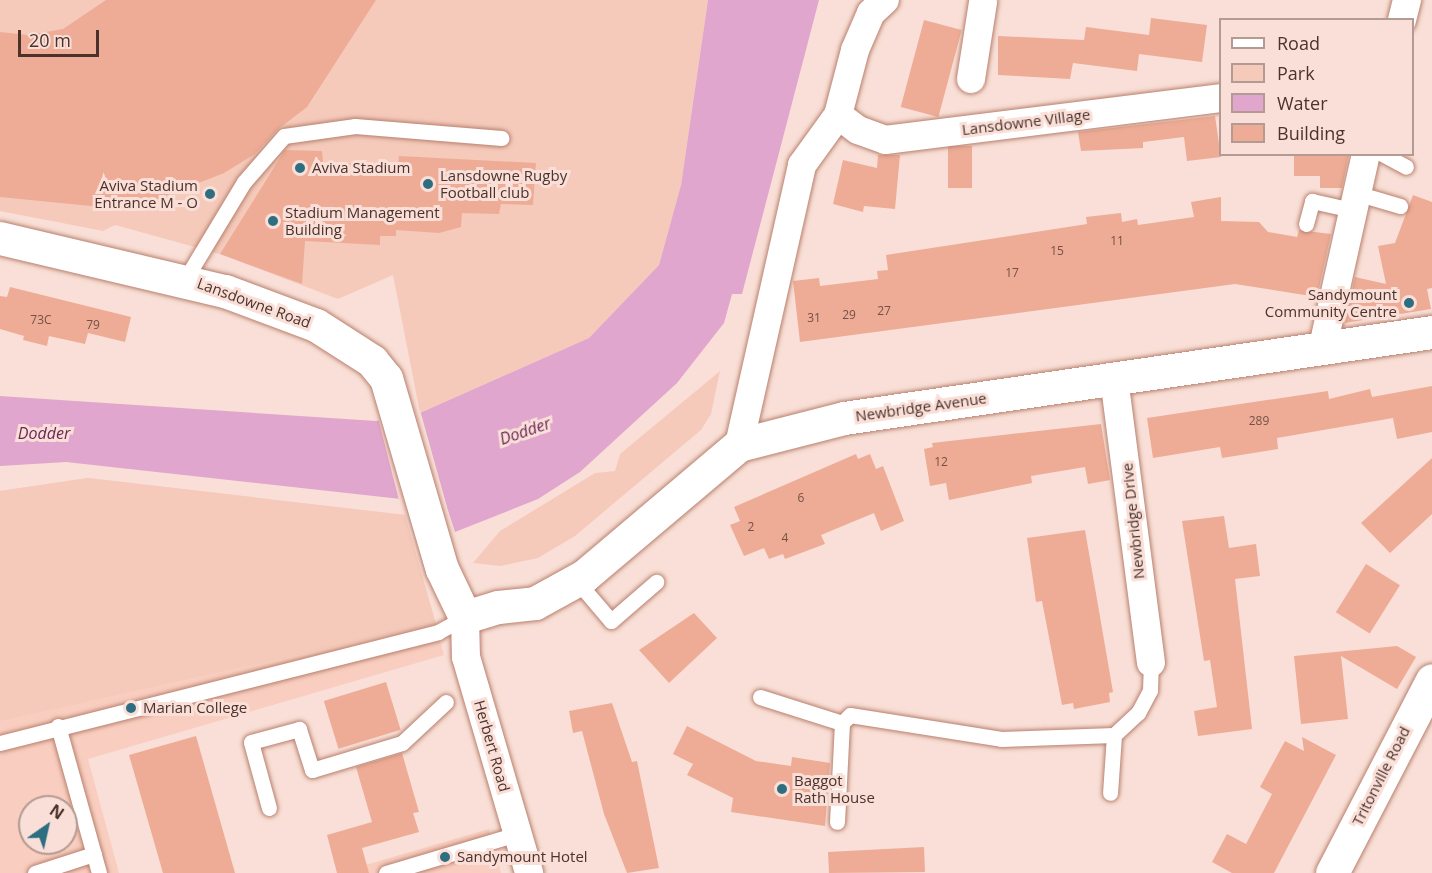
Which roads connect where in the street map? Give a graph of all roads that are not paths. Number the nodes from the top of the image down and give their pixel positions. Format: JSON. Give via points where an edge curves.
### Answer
{"nodes":[{"id":1,"x":885,"y":0,"type":"edge"},
{"id":2,"x":1407,"y":0,"type":"edge"},
{"id":3,"x":982,"y":1,"type":"edge"},
{"id":4,"x":1402,"y":18,"type":"edge"},
{"id":5,"x":971,"y":79,"type":"dead end"},
{"id":6,"x":1219,"y":98,"type":"edge"},
{"id":7,"x":838,"y":115,"type":"junction"},
{"id":8,"x":502,"y":138,"type":"dead end"},
{"id":9,"x":1365,"y":156,"type":"edge"},
{"id":10,"x":1386,"y":156,"type":"edge"},
{"id":11,"x":1406,"y":166,"type":"dead end"},
{"id":12,"x":1354,"y":201,"type":"junction"},
{"id":13,"x":1400,"y":206,"type":"dead end"},
{"id":14,"x":1306,"y":224,"type":"dead end"},
{"id":15,"x":0,"y":238,"type":"edge"},
{"id":16,"x":186,"y":278,"type":"junction"},
{"id":17,"x":1432,"y":332,"type":"edge"},
{"id":18,"x":1323,"y":346,"type":"junction"},
{"id":19,"x":1114,"y":378,"type":"junction"},
{"id":20,"x":739,"y":445,"type":"junction"},
{"id":21,"x":576,"y":580,"type":"junction"},
{"id":22,"x":656,"y":582,"type":"dead end"},
{"id":23,"x":465,"y":617,"type":"junction"},
{"id":24,"x":1150,"y":663,"type":"joint"},
{"id":25,"x":1432,"y":680,"type":"edge"},
{"id":26,"x":760,"y":697,"type":"dead end"},
{"id":27,"x":446,"y":702,"type":"dead end"},
{"id":28,"x":1423,"y":717,"type":"edge"},
{"id":29,"x":842,"y":723,"type":"junction"},
{"id":30,"x":58,"y":726,"type":"junction"},
{"id":31,"x":1114,"y":735,"type":"junction"},
{"id":32,"x":0,"y":743,"type":"edge"},
{"id":33,"x":1110,"y":793,"type":"dead end"},
{"id":34,"x":269,"y":808,"type":"dead end"},
{"id":35,"x":837,"y":822,"type":"dead end"},
{"id":36,"x":517,"y":834,"type":"junction"},
{"id":37,"x":94,"y":855,"type":"junction"},
{"id":38,"x":35,"y":873,"type":"edge"},
{"id":39,"x":99,"y":873,"type":"edge"},
{"id":40,"x":386,"y":873,"type":"edge"},
{"id":41,"x":529,"y":873,"type":"edge"},
{"id":42,"x":1332,"y":873,"type":"edge"}],
"edges":[{"from":1,"to":7,"type":"street","via":[[871,13],[855,50]]},
{"from":2,"to":4,"type":"street"},
{"from":3,"to":5,"type":"street"},
{"from":6,"to":7,"type":"street","name":"Lansdowne Village","via":[[885,140],[858,130]]},
{"from":7,"to":20,"type":"street","via":[[802,165]]},
{"from":8,"to":16,"type":"lane","via":[[355,126],[284,136],[244,182]]},
{"from":9,"to":12,"type":"street"},
{"from":10,"to":11,"type":"lane"},
{"from":12,"to":13,"type":"lane"},
{"from":12,"to":14,"type":"lane","via":[[1312,201]]},
{"from":12,"to":18,"type":"street"},
{"from":15,"to":16,"type":"street","name":"Lansdowne Road"},
{"from":16,"to":23,"type":"street","name":"Lansdowne Road","via":[[296,317],[362,353],[386,378],[422,506],[450,588]]},
{"from":17,"to":18,"type":"street","name":"Newbridge Avenue"},
{"from":18,"to":19,"type":"street","name":"Newbridge Avenue"},
{"from":19,"to":20,"type":"street","name":"Newbridge Avenue","via":[[844,418]]},
{"from":19,"to":24,"type":"street","name":"Newbridge Drive"},
{"from":20,"to":21,"type":"street","name":"Newbridge Avenue"},
{"from":21,"to":22,"type":"lane","via":[[611,621]]},
{"from":21,"to":23,"type":"street","name":"Newbridge Avenue","via":[[535,603]]},
{"from":23,"to":30,"type":"lane","via":[[438,632]]},
{"from":23,"to":36,"type":"street","name":"Herbert Road","via":[[466,657]]},
{"from":24,"to":31,"type":"lane","via":[[1150,690],[1138,713]]},
{"from":25,"to":28,"type":"street","name":"Tritonville Road"},
{"from":26,"to":29,"type":"lane"},
{"from":27,"to":34,"type":"lane","via":[[402,743],[312,770],[299,729],[251,742]]},
{"from":28,"to":42,"type":"street","name":"Tritonville Road"},
{"from":29,"to":31,"type":"lane","via":[[850,715],[1001,739]]},
{"from":29,"to":35,"type":"lane"},
{"from":30,"to":32,"type":"lane"},
{"from":30,"to":37,"type":"lane"},
{"from":31,"to":33,"type":"lane"},
{"from":36,"to":40,"type":"lane"},
{"from":36,"to":41,"type":"street","name":"Herbert Road"},
{"from":37,"to":38,"type":"lane"},
{"from":37,"to":39,"type":"lane"}]}
